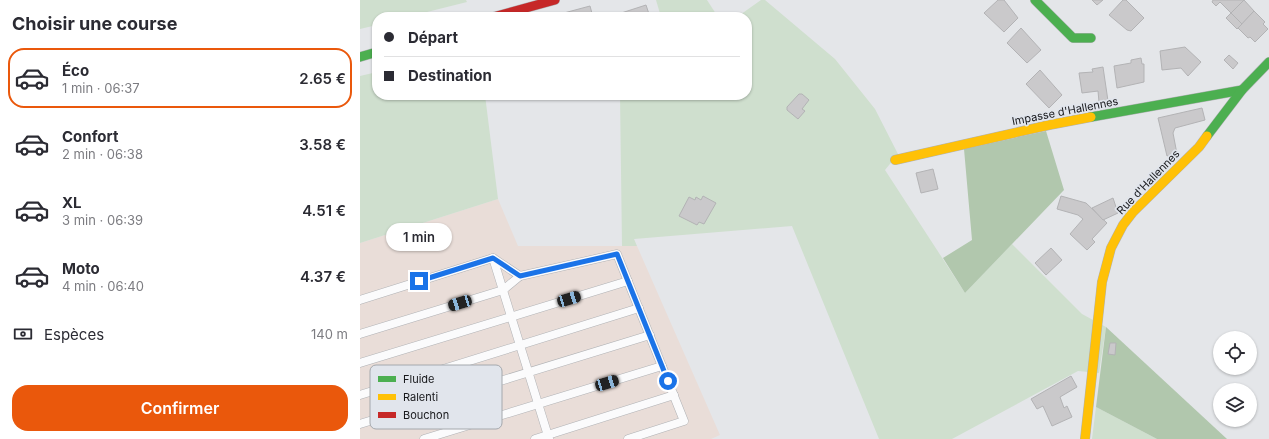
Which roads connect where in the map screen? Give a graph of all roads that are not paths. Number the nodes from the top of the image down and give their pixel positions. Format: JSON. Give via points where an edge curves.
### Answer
{"nodes":[{"id":1,"x":555,"y":0,"type":"edge"},
{"id":2,"x":1035,"y":0,"type":"edge"},
{"id":3,"x":511,"y":12,"type":"edge"},
{"id":4,"x":1091,"y":38,"type":"dead end"},
{"id":5,"x":372,"y":45,"type":"edge"},
{"id":6,"x":360,"y":48,"type":"edge"},
{"id":7,"x":372,"y":53,"type":"edge"},
{"id":8,"x":360,"y":57,"type":"edge"},
{"id":9,"x":1269,"y":62,"type":"edge"},
{"id":10,"x":1242,"y":90,"type":"junction"},
{"id":11,"x":895,"y":160,"type":"dead end"},
{"id":12,"x":493,"y":258,"type":"junction"},
{"id":13,"x":520,"y":276,"type":"junction"},
{"id":14,"x":628,"y":281,"type":"junction"},
{"id":15,"x":503,"y":290,"type":"junction"},
{"id":16,"x":360,"y":300,"type":"edge"},
{"id":17,"x":639,"y":308,"type":"junction"},
{"id":18,"x":511,"y":316,"type":"junction"},
{"id":19,"x":360,"y":334,"type":"edge"},
{"id":20,"x":650,"y":335,"type":"junction"},
{"id":21,"x":520,"y":345,"type":"junction"},
{"id":22,"x":360,"y":363,"type":"edge"},
{"id":23,"x":455,"y":365,"type":"edge"},
{"id":24,"x":662,"y":366,"type":"junction"},
{"id":25,"x":528,"y":372,"type":"junction"},
{"id":26,"x":502,"y":380,"type":"edge"},
{"id":27,"x":370,"y":391,"type":"edge"},
{"id":28,"x":360,"y":394,"type":"edge"},
{"id":29,"x":674,"y":395,"type":"junction"},
{"id":30,"x":538,"y":404,"type":"junction"},
{"id":31,"x":502,"y":415,"type":"edge"},
{"id":32,"x":370,"y":421,"type":"edge"},
{"id":33,"x":360,"y":424,"type":"edge"},
{"id":34,"x":457,"y":429,"type":"edge"},
{"id":35,"x":548,"y":437,"type":"edge"},
{"id":36,"x":424,"y":439,"type":"edge"},
{"id":37,"x":535,"y":439,"type":"edge"},
{"id":38,"x":628,"y":439,"type":"edge"},
{"id":39,"x":1086,"y":439,"type":"edge"}],
"edges":[{"from":1,"to":3,"type":"street"},
{"from":2,"to":4,"type":"street","via":[[1073,38]]},
{"from":5,"to":6,"type":"street"},
{"from":7,"to":8,"type":"street"},
{"from":9,"to":10,"type":"street","name":"Rue d'Hallennes"},
{"from":10,"to":11,"type":"street","name":"Impasse d'Hallennes","via":[[1045,126]]},
{"from":10,"to":39,"type":"street","name":"Rue d'Hallennes","via":[[1199,147],[1133,212],[1111,248],[1102,282]]},
{"from":12,"to":13,"type":"lane"},
{"from":12,"to":15,"type":"lane"},
{"from":12,"to":16,"type":"lane"},
{"from":13,"to":14,"type":"lane","via":[[617,254]]},
{"from":13,"to":15,"type":"lane"},
{"from":14,"to":17,"type":"lane"},
{"from":14,"to":18,"type":"lane"},
{"from":15,"to":18,"type":"lane"},
{"from":15,"to":19,"type":"lane"},
{"from":17,"to":20,"type":"lane"},
{"from":17,"to":21,"type":"lane"},
{"from":18,"to":21,"type":"lane"},
{"from":18,"to":22,"type":"lane"},
{"from":20,"to":24,"type":"lane"},
{"from":20,"to":25,"type":"lane"},
{"from":21,"to":23,"type":"lane"},
{"from":21,"to":25,"type":"lane"},
{"from":24,"to":29,"type":"lane"},
{"from":24,"to":30,"type":"lane"},
{"from":25,"to":26,"type":"lane"},
{"from":25,"to":30,"type":"lane"},
{"from":27,"to":28,"type":"lane"},
{"from":29,"to":35,"type":"lane"},
{"from":29,"to":38,"type":"lane","via":[[684,421]]},
{"from":30,"to":31,"type":"lane"},
{"from":30,"to":35,"type":"lane"},
{"from":32,"to":33,"type":"lane"},
{"from":34,"to":36,"type":"lane"},
{"from":35,"to":37,"type":"lane"}]}
